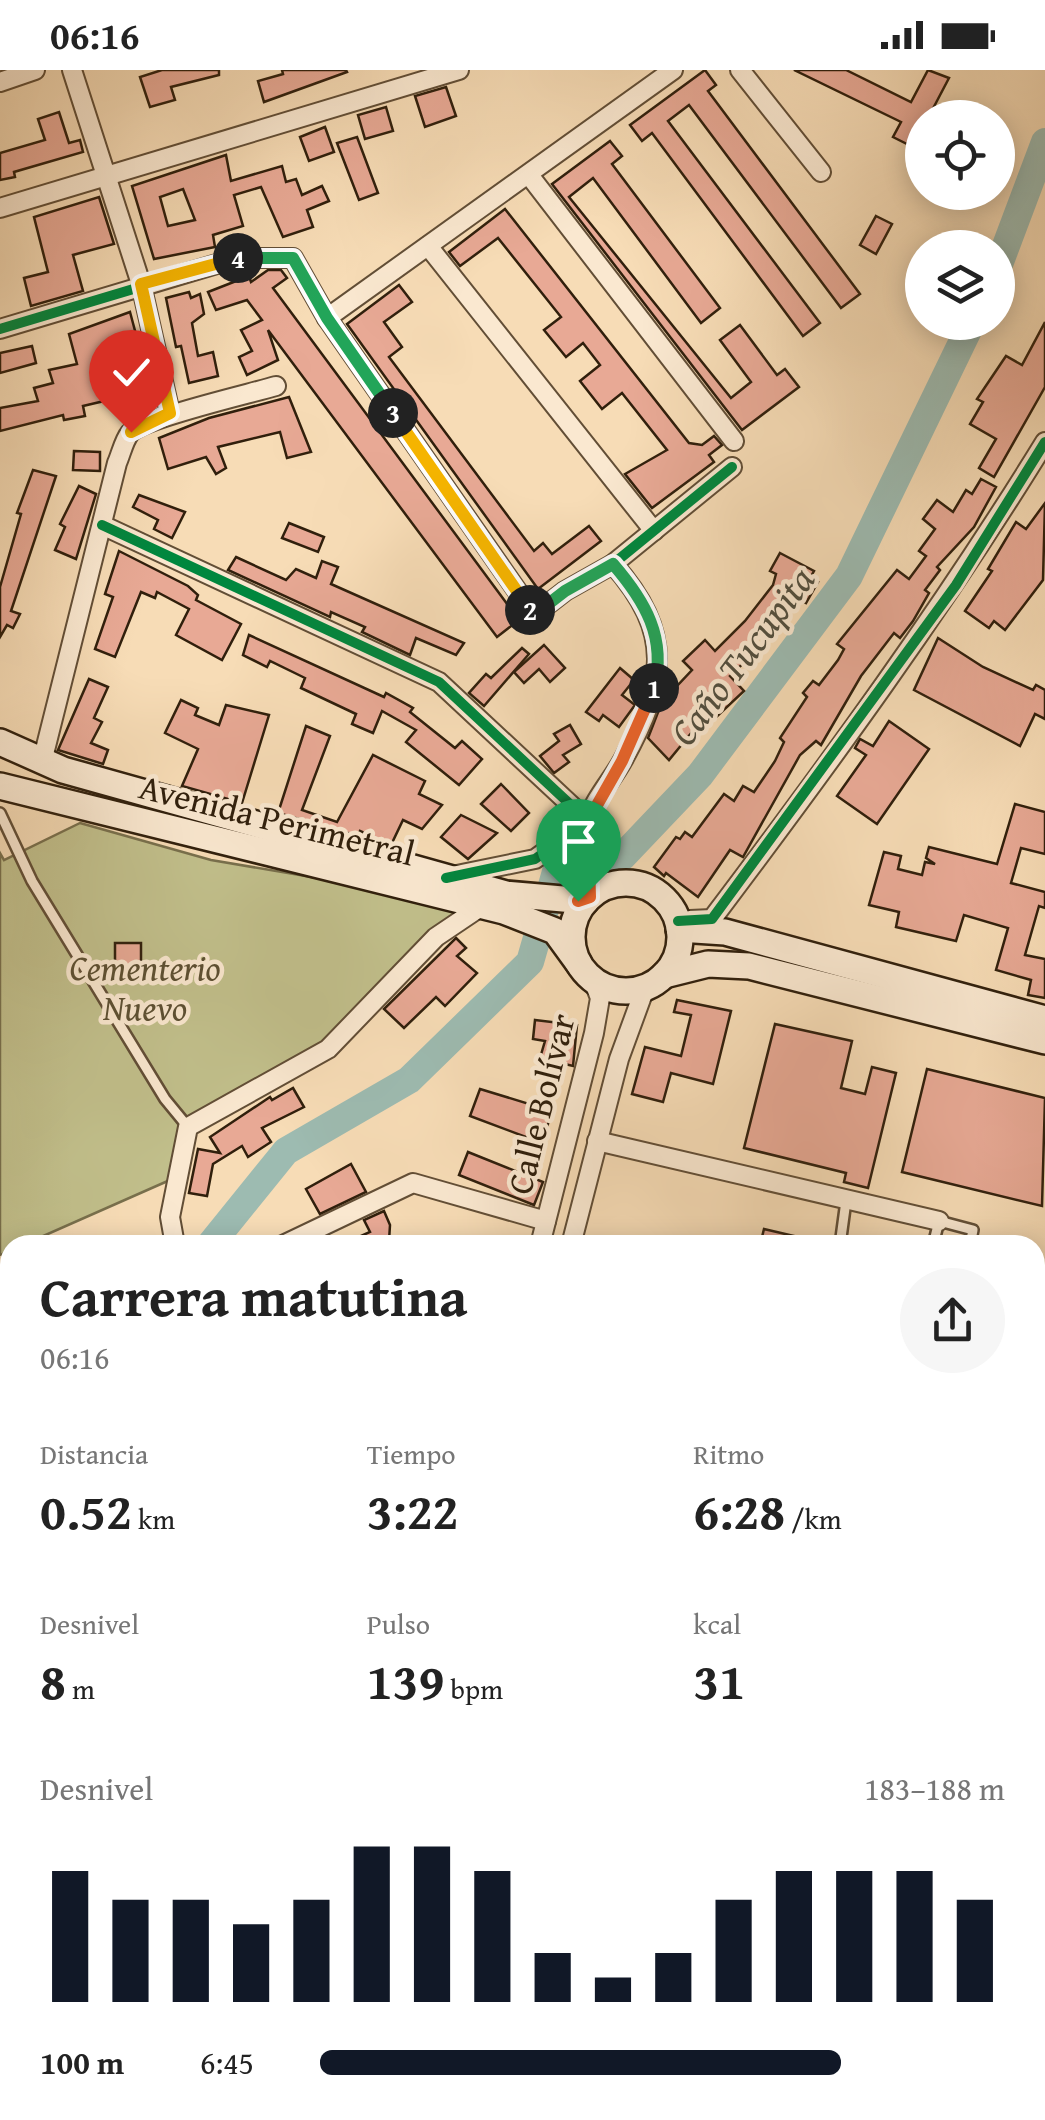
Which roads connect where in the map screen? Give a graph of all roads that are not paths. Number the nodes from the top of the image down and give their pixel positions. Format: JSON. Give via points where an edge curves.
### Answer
{"nodes":[{"id":1,"x":35,"y":70,"type":"edge"},
{"id":2,"x":72,"y":70,"type":"edge"},
{"id":3,"x":459,"y":70,"type":"edge"},
{"id":4,"x":673,"y":70,"type":"edge"},
{"id":5,"x":740,"y":70,"type":"edge"},
{"id":6,"x":0,"y":82,"type":"edge"},
{"id":7,"x":821,"y":172,"type":"dead end"},
{"id":8,"x":103,"y":175,"type":"junction"},
{"id":9,"x":528,"y":176,"type":"junction"},
{"id":10,"x":0,"y":208,"type":"edge"},
{"id":11,"x":428,"y":246,"type":"junction"},
{"id":12,"x":141,"y":284,"type":"junction"},
{"id":13,"x":327,"y":318,"type":"junction"},
{"id":14,"x":0,"y":329,"type":"edge"},
{"id":15,"x":276,"y":386,"type":"dead end"},
{"id":16,"x":170,"y":413,"type":"junction"},
{"id":17,"x":734,"y":442,"type":"dead end"},
{"id":18,"x":1045,"y":442,"type":"edge"},
{"id":19,"x":732,"y":468,"type":"dead end"},
{"id":20,"x":102,"y":526,"type":"junction"},
{"id":21,"x":654,"y":531,"type":"junction"},
{"id":22,"x":613,"y":564,"type":"junction"},
{"id":23,"x":0,"y":742,"type":"edge"},
{"id":24,"x":42,"y":762,"type":"junction"},
{"id":25,"x":0,"y":786,"type":"edge"},
{"id":26,"x":0,"y":812,"type":"edge"},
{"id":27,"x":588,"y":821,"type":"junction"},
{"id":28,"x":446,"y":878,"type":"junction"},
{"id":29,"x":588,"y":899,"type":"junction"},
{"id":30,"x":482,"y":906,"type":"junction"},
{"id":31,"x":540,"y":911,"type":"junction"},
{"id":32,"x":678,"y":925,"type":"junction"},
{"id":33,"x":586,"y":972,"type":"junction"},
{"id":34,"x":654,"y":981,"type":"junction"},
{"id":35,"x":1045,"y":1019,"type":"edge"},
{"id":36,"x":1045,"y":1041,"type":"edge"},
{"id":37,"x":188,"y":1127,"type":"junction"},
{"id":38,"x":597,"y":1141,"type":"junction"},
{"id":39,"x":846,"y":1201,"type":"junction"},
{"id":40,"x":546,"y":1221,"type":"junction"},
{"id":41,"x":939,"y":1221,"type":"junction"},
{"id":42,"x":173,"y":1235,"type":"edge"},
{"id":43,"x":303,"y":1235,"type":"edge"},
{"id":44,"x":542,"y":1235,"type":"edge"},
{"id":45,"x":574,"y":1235,"type":"edge"},
{"id":46,"x":841,"y":1235,"type":"edge"},
{"id":47,"x":936,"y":1235,"type":"edge"},
{"id":48,"x":973,"y":1235,"type":"edge"}],
"edges":[{"from":1,"to":6,"type":"street"},
{"from":2,"to":8,"type":"street"},
{"from":3,"to":8,"type":"street"},
{"from":4,"to":9,"type":"street"},
{"from":5,"to":7,"type":"street"},
{"from":8,"to":10,"type":"street"},
{"from":8,"to":12,"type":"street"},
{"from":9,"to":11,"type":"street"},
{"from":9,"to":17,"type":"street"},
{"from":11,"to":13,"type":"street"},
{"from":11,"to":21,"type":"street"},
{"from":12,"to":13,"type":"street","via":[[237,258],[293,258]]},
{"from":12,"to":14,"type":"street"},
{"from":12,"to":16,"type":"street"},
{"from":13,"to":22,"type":"street","via":[[534,615]]},
{"from":15,"to":16,"type":"street"},
{"from":16,"to":20,"type":"street","via":[[131,432]]},
{"from":18,"to":32,"type":"street","via":[[956,585],[712,919]]},
{"from":19,"to":21,"type":"street"},
{"from":20,"to":24,"type":"street"},
{"from":20,"to":27,"type":"street","via":[[439,682]]},
{"from":21,"to":22,"type":"street"},
{"from":22,"to":27,"type":"street","via":[[650,619],[659,669],[652,699]]},
{"from":23,"to":24,"type":"street","name":"Avenida Perimetral"},
{"from":24,"to":28,"type":"street","name":"Avenida Perimetral"},
{"from":25,"to":30,"type":"street","name":"Avenida Perimetral"},
{"from":26,"to":37,"type":"lane","via":[[32,881]]},
{"from":27,"to":28,"type":"street","via":[[534,859]]},
{"from":27,"to":29,"type":"street"},
{"from":28,"to":31,"type":"street","name":"Avenida Perimetral"},
{"from":29,"to":31,"type":"street","name":"Avenida Perimetral"},
{"from":29,"to":32,"type":"street","via":[[616,884],[645,886],[668,904]]},
{"from":29,"to":33,"type":"street","via":[[572,931]]},
{"from":30,"to":31,"type":"street","name":"Avenida Perimetral"},
{"from":30,"to":37,"type":"street","via":[[436,938],[328,1049]]},
{"from":31,"to":33,"type":"street"},
{"from":32,"to":34,"type":"street","via":[[677,954]]},
{"from":32,"to":35,"type":"street"},
{"from":33,"to":34,"type":"street","via":[[618,990]]},
{"from":33,"to":40,"type":"street","name":"Calle Bolívar","via":[[600,998]]},
{"from":34,"to":36,"type":"street","via":[[708,964],[750,966]]},
{"from":34,"to":38,"type":"street","name":"Calle Bolívar","via":[[625,1039]]},
{"from":37,"to":42,"type":"street","via":[[170,1217]]},
{"from":38,"to":39,"type":"street"},
{"from":38,"to":45,"type":"street","name":"Calle Bolívar"},
{"from":39,"to":41,"type":"street"},
{"from":39,"to":46,"type":"lane"},
{"from":40,"to":43,"type":"street","via":[[413,1182]]},
{"from":40,"to":44,"type":"street","name":"Calle Bolívar"},
{"from":41,"to":47,"type":"lane"},
{"from":41,"to":48,"type":"lane","via":[[974,1230]]}]}
